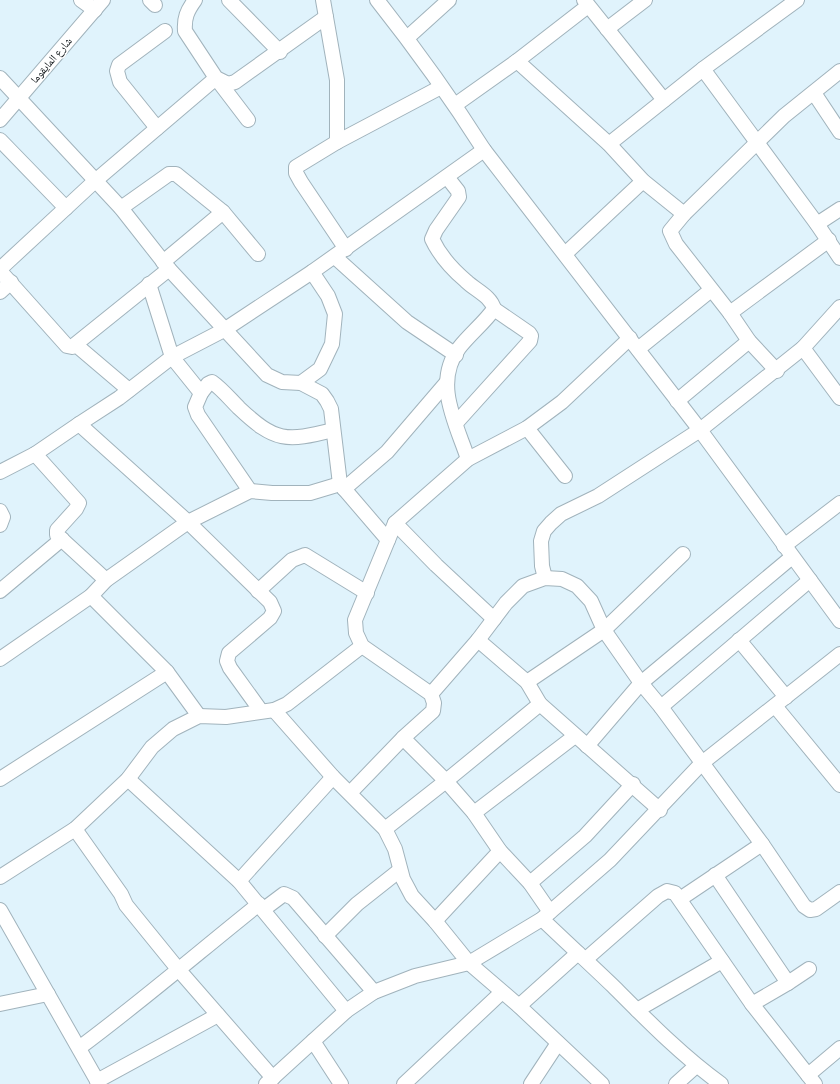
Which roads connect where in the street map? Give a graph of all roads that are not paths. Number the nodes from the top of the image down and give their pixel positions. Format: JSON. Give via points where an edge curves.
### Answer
{"nodes":[{"id":1,"x":82,"y":0,"type":"edge"},
{"id":2,"x":195,"y":0,"type":"edge"},
{"id":3,"x":229,"y":0,"type":"edge"},
{"id":4,"x":323,"y":0,"type":"edge"},
{"id":5,"x":377,"y":0,"type":"edge"},
{"id":6,"x":449,"y":0,"type":"edge"},
{"id":7,"x":645,"y":0,"type":"edge"},
{"id":8,"x":797,"y":0,"type":"edge"},
{"id":9,"x":586,"y":3,"type":"edge"},
{"id":10,"x":99,"y":5,"type":"edge"},
{"id":11,"x":326,"y":17,"type":"junction"},
{"id":12,"x":606,"y":29,"type":"junction"},
{"id":13,"x":165,"y":31,"type":"dead end"},
{"id":14,"x":408,"y":38,"type":"junction"},
{"id":15,"x":280,"y":52,"type":"junction"},
{"id":16,"x":517,"y":61,"type":"junction"},
{"id":17,"x":703,"y":69,"type":"junction"},
{"id":18,"x":840,"y":71,"type":"edge"},
{"id":19,"x":0,"y":78,"type":"edge"},
{"id":20,"x":216,"y":78,"type":"junction"},
{"id":21,"x":441,"y":87,"type":"junction"},
{"id":22,"x":814,"y":93,"type":"junction"},
{"id":23,"x":18,"y":96,"type":"junction"},
{"id":24,"x":664,"y":100,"type":"junction"},
{"id":25,"x":455,"y":105,"type":"junction"},
{"id":26,"x":0,"y":120,"type":"edge"},
{"id":27,"x":248,"y":120,"type":"dead end"},
{"id":28,"x":157,"y":128,"type":"junction"},
{"id":29,"x":840,"y":132,"type":"edge"},
{"id":30,"x":0,"y":140,"type":"edge"},
{"id":31,"x":758,"y":141,"type":"junction"},
{"id":32,"x":337,"y":142,"type":"junction"},
{"id":33,"x":609,"y":144,"type":"junction"},
{"id":34,"x":484,"y":150,"type":"junction"},
{"id":35,"x":447,"y":177,"type":"junction"},
{"id":36,"x":95,"y":181,"type":"junction"},
{"id":37,"x":642,"y":181,"type":"junction"},
{"id":38,"x":66,"y":208,"type":"junction"},
{"id":39,"x":121,"y":208,"type":"junction"},
{"id":40,"x":840,"y":209,"type":"edge"},
{"id":41,"x":223,"y":212,"type":"junction"},
{"id":42,"x":684,"y":214,"type":"junction"},
{"id":43,"x":817,"y":224,"type":"junction"},
{"id":44,"x":829,"y":240,"type":"junction"},
{"id":45,"x":340,"y":253,"type":"junction"},
{"id":46,"x":258,"y":254,"type":"dead end"},
{"id":47,"x":566,"y":254,"type":"junction"},
{"id":48,"x":840,"y":258,"type":"edge"},
{"id":49,"x":166,"y":266,"type":"junction"},
{"id":50,"x":0,"y":270,"type":"edge"},
{"id":51,"x":312,"y":272,"type":"junction"},
{"id":52,"x":11,"y":282,"type":"junction"},
{"id":53,"x":149,"y":284,"type":"junction"},
{"id":54,"x":711,"y":290,"type":"junction"},
{"id":55,"x":0,"y":292,"type":"edge"},
{"id":56,"x":840,"y":307,"type":"edge"},
{"id":57,"x":494,"y":309,"type":"junction"},
{"id":58,"x":730,"y":313,"type":"junction"},
{"id":59,"x":224,"y":330,"type":"junction"},
{"id":60,"x":749,"y":341,"type":"junction"},
{"id":61,"x":634,"y":343,"type":"junction"},
{"id":62,"x":76,"y":345,"type":"junction"},
{"id":63,"x":803,"y":348,"type":"junction"},
{"id":64,"x":456,"y":355,"type":"junction"},
{"id":65,"x":172,"y":357,"type":"junction"},
{"id":66,"x":777,"y":370,"type":"junction"},
{"id":67,"x":447,"y":382,"type":"junction"},
{"id":68,"x":301,"y":383,"type":"junction"},
{"id":69,"x":129,"y":390,"type":"junction"},
{"id":70,"x":200,"y":393,"type":"junction"},
{"id":71,"x":840,"y":398,"type":"edge"},
{"id":72,"x":677,"y":401,"type":"junction"},
{"id":73,"x":456,"y":423,"type":"junction"},
{"id":74,"x":79,"y":424,"type":"junction"},
{"id":75,"x":527,"y":428,"type":"junction"},
{"id":76,"x":333,"y":430,"type":"junction"},
{"id":77,"x":700,"y":430,"type":"junction"},
{"id":78,"x":35,"y":454,"type":"junction"},
{"id":79,"x":468,"y":459,"type":"junction"},
{"id":80,"x":0,"y":472,"type":"edge"},
{"id":81,"x":565,"y":476,"type":"dead end"},
{"id":82,"x":342,"y":487,"type":"junction"},
{"id":83,"x":250,"y":491,"type":"junction"},
{"id":84,"x":840,"y":503,"type":"edge"},
{"id":85,"x":0,"y":511,"type":"edge"},
{"id":86,"x":188,"y":522,"type":"junction"},
{"id":87,"x":395,"y":523,"type":"junction"},
{"id":88,"x":0,"y":525,"type":"edge"},
{"id":89,"x":62,"y":539,"type":"junction"},
{"id":90,"x":388,"y":540,"type":"junction"},
{"id":91,"x":788,"y":552,"type":"junction"},
{"id":92,"x":683,"y":554,"type":"dead end"},
{"id":93,"x":545,"y":578,"type":"junction"},
{"id":94,"x":106,"y":580,"type":"junction"},
{"id":95,"x":810,"y":580,"type":"junction"},
{"id":96,"x":0,"y":591,"type":"edge"},
{"id":97,"x":258,"y":591,"type":"junction"},
{"id":98,"x":367,"y":593,"type":"junction"},
{"id":99,"x":91,"y":596,"type":"junction"},
{"id":100,"x":494,"y":619,"type":"junction"},
{"id":101,"x":840,"y":621,"type":"edge"},
{"id":102,"x":604,"y":630,"type":"junction"},
{"id":103,"x":478,"y":640,"type":"junction"},
{"id":104,"x":739,"y":640,"type":"junction"},
{"id":105,"x":362,"y":646,"type":"junction"},
{"id":106,"x":840,"y":654,"type":"edge"},
{"id":107,"x":0,"y":659,"type":"edge"},
{"id":108,"x":167,"y":672,"type":"junction"},
{"id":109,"x":527,"y":682,"type":"junction"},
{"id":110,"x":641,"y":683,"type":"junction"},
{"id":111,"x":431,"y":694,"type":"junction"},
{"id":112,"x":780,"y":702,"type":"junction"},
{"id":113,"x":540,"y":704,"type":"junction"},
{"id":114,"x":661,"y":707,"type":"junction"},
{"id":115,"x":268,"y":710,"type":"junction"},
{"id":116,"x":199,"y":716,"type":"junction"},
{"id":117,"x":575,"y":736,"type":"junction"},
{"id":118,"x":403,"y":738,"type":"junction"},
{"id":119,"x":587,"y":746,"type":"junction"},
{"id":120,"x":702,"y":763,"type":"junction"},
{"id":121,"x":333,"y":777,"type":"junction"},
{"id":122,"x":0,"y":779,"type":"edge"},
{"id":123,"x":128,"y":779,"type":"junction"},
{"id":124,"x":838,"y":779,"type":"edge"},
{"id":125,"x":446,"y":781,"type":"junction"},
{"id":126,"x":633,"y":784,"type":"junction"},
{"id":127,"x":350,"y":793,"type":"junction"},
{"id":128,"x":660,"y":810,"type":"junction"},
{"id":129,"x":474,"y":813,"type":"junction"},
{"id":130,"x":75,"y":829,"type":"junction"},
{"id":131,"x":385,"y":829,"type":"junction"},
{"id":132,"x":762,"y":844,"type":"junction"},
{"id":133,"x":500,"y":851,"type":"junction"},
{"id":134,"x":400,"y":870,"type":"junction"},
{"id":135,"x":715,"y":875,"type":"junction"},
{"id":136,"x":0,"y":877,"type":"edge"},
{"id":137,"x":239,"y":881,"type":"junction"},
{"id":138,"x":530,"y":883,"type":"junction"},
{"id":139,"x":840,"y":892,"type":"edge"},
{"id":140,"x":680,"y":899,"type":"junction"},
{"id":141,"x":262,"y":907,"type":"junction"},
{"id":142,"x":1,"y":913,"type":"edge"},
{"id":143,"x":546,"y":915,"type":"junction"},
{"id":144,"x":434,"y":920,"type":"junction"},
{"id":145,"x":325,"y":936,"type":"junction"},
{"id":146,"x":582,"y":956,"type":"junction"},
{"id":147,"x":722,"y":961,"type":"junction"},
{"id":148,"x":469,"y":963,"type":"junction"},
{"id":149,"x":178,"y":969,"type":"junction"},
{"id":150,"x":809,"y":969,"type":"dead end"},
{"id":151,"x":788,"y":983,"type":"junction"},
{"id":152,"x":374,"y":992,"type":"junction"},
{"id":153,"x":502,"y":992,"type":"junction"},
{"id":154,"x":48,"y":994,"type":"junction"},
{"id":155,"x":0,"y":1004,"type":"edge"},
{"id":156,"x":752,"y":1004,"type":"junction"},
{"id":157,"x":519,"y":1006,"type":"junction"},
{"id":158,"x":637,"y":1010,"type":"junction"},
{"id":159,"x":346,"y":1011,"type":"junction"},
{"id":160,"x":218,"y":1015,"type":"junction"},
{"id":161,"x":313,"y":1041,"type":"junction"},
{"id":162,"x":558,"y":1043,"type":"junction"},
{"id":163,"x":79,"y":1048,"type":"junction"},
{"id":164,"x":840,"y":1048,"type":"edge"},
{"id":165,"x":696,"y":1066,"type":"junction"},
{"id":166,"x":811,"y":1080,"type":"edge"},
{"id":167,"x":269,"y":1081,"type":"edge"},
{"id":168,"x":98,"y":1082,"type":"edge"},
{"id":169,"x":341,"y":1084,"type":"edge"},
{"id":170,"x":404,"y":1084,"type":"edge"},
{"id":171,"x":531,"y":1084,"type":"edge"},
{"id":172,"x":602,"y":1084,"type":"edge"},
{"id":173,"x":676,"y":1084,"type":"edge"},
{"id":174,"x":721,"y":1084,"type":"edge"}],
"edges":[{"from":1,"to":10,"type":"street"},
{"from":2,"to":20,"type":"street","via":[[187,12],[185,31]]},
{"from":3,"to":15,"type":"street"},
{"from":4,"to":11,"type":"street"},
{"from":5,"to":14,"type":"street"},
{"from":6,"to":14,"type":"street"},
{"from":7,"to":12,"type":"street"},
{"from":8,"to":17,"type":"street"},
{"from":9,"to":12,"type":"street"},
{"from":9,"to":16,"type":"street"},
{"from":10,"to":23,"type":"street","name":"شارع المايقوما"},
{"from":11,"to":15,"type":"street"},
{"from":11,"to":32,"type":"street","via":[[337,80]]},
{"from":12,"to":24,"type":"street"},
{"from":13,"to":28,"type":"street","via":[[120,65],[117,71],[120,82]]},
{"from":14,"to":21,"type":"street"},
{"from":15,"to":20,"type":"street","via":[[235,82],[228,84]]},
{"from":16,"to":25,"type":"street"},
{"from":16,"to":33,"type":"street"},
{"from":17,"to":24,"type":"street"},
{"from":17,"to":31,"type":"street"},
{"from":18,"to":22,"type":"street"},
{"from":19,"to":23,"type":"street"},
{"from":20,"to":27,"type":"street"},
{"from":20,"to":28,"type":"street"},
{"from":21,"to":25,"type":"street"},
{"from":21,"to":32,"type":"street"},
{"from":22,"to":29,"type":"street"},
{"from":22,"to":31,"type":"street","via":[[784,116]]},
{"from":23,"to":26,"type":"street","name":"شارع المايقوما"},
{"from":23,"to":36,"type":"street"},
{"from":24,"to":33,"type":"street"},
{"from":25,"to":34,"type":"street"},
{"from":28,"to":36,"type":"street"},
{"from":30,"to":38,"type":"street"},
{"from":31,"to":42,"type":"street"},
{"from":31,"to":43,"type":"street"},
{"from":32,"to":45,"type":"street","via":[[296,166],[296,173]]},
{"from":33,"to":37,"type":"street"},
{"from":34,"to":35,"type":"street"},
{"from":34,"to":47,"type":"street"},
{"from":35,"to":45,"type":"street"},
{"from":35,"to":57,"type":"street","via":[[458,191],[459,197],[432,239],[436,248],[465,280],[493,302]]},
{"from":36,"to":38,"type":"street"},
{"from":36,"to":39,"type":"street"},
{"from":37,"to":42,"type":"street"},
{"from":37,"to":47,"type":"street"},
{"from":38,"to":50,"type":"street"},
{"from":39,"to":41,"type":"street","via":[[169,174],[176,174]]},
{"from":39,"to":49,"type":"street"},
{"from":40,"to":43,"type":"street"},
{"from":41,"to":46,"type":"street"},
{"from":41,"to":49,"type":"street"},
{"from":42,"to":54,"type":"street","via":[[670,231],[676,244]]},
{"from":43,"to":44,"type":"street"},
{"from":44,"to":48,"type":"street"},
{"from":44,"to":58,"type":"street"},
{"from":45,"to":51,"type":"street"},
{"from":45,"to":64,"type":"street","via":[[407,322]]},
{"from":47,"to":61,"type":"street"},
{"from":49,"to":53,"type":"street"},
{"from":49,"to":59,"type":"street"},
{"from":50,"to":52,"type":"street"},
{"from":51,"to":59,"type":"street"},
{"from":51,"to":68,"type":"street","via":[[328,296],[335,314],[332,344],[320,369]]},
{"from":52,"to":55,"type":"street"},
{"from":52,"to":62,"type":"street","via":[[67,346]]},
{"from":53,"to":62,"type":"street"},
{"from":53,"to":65,"type":"street"},
{"from":54,"to":58,"type":"street"},
{"from":54,"to":61,"type":"street"},
{"from":56,"to":63,"type":"street"},
{"from":57,"to":64,"type":"street"},
{"from":57,"to":73,"type":"street","via":[[529,333],[530,341]]},
{"from":58,"to":60,"type":"street"},
{"from":59,"to":65,"type":"street"},
{"from":59,"to":68,"type":"street","via":[[267,375],[282,382]]},
{"from":60,"to":66,"type":"street"},
{"from":60,"to":72,"type":"street"},
{"from":61,"to":72,"type":"street"},
{"from":61,"to":75,"type":"street"},
{"from":62,"to":69,"type":"street"},
{"from":63,"to":66,"type":"street"},
{"from":63,"to":71,"type":"street"},
{"from":64,"to":67,"type":"street"},
{"from":65,"to":69,"type":"street"},
{"from":65,"to":70,"type":"street"},
{"from":66,"to":77,"type":"street"},
{"from":67,"to":73,"type":"street","via":[[448,406]]},
{"from":67,"to":82,"type":"street","via":[[388,452]]},
{"from":68,"to":76,"type":"street","via":[[322,394],[327,401],[331,409]]},
{"from":69,"to":74,"type":"street"},
{"from":70,"to":76,"type":"street","via":[[212,382],[266,430],[284,438],[302,438]]},
{"from":70,"to":83,"type":"street","via":[[195,407],[198,415]]},
{"from":72,"to":77,"type":"street"},
{"from":73,"to":79,"type":"street"},
{"from":74,"to":78,"type":"street"},
{"from":74,"to":86,"type":"street"},
{"from":75,"to":79,"type":"street"},
{"from":75,"to":81,"type":"street"},
{"from":76,"to":82,"type":"street"},
{"from":77,"to":91,"type":"street"},
{"from":77,"to":93,"type":"street","via":[[598,496],[561,514],[551,523],[544,531],[541,541]]},
{"from":78,"to":80,"type":"street"},
{"from":78,"to":89,"type":"street","via":[[79,503],[57,530]]},
{"from":79,"to":87,"type":"street"},
{"from":82,"to":83,"type":"street","via":[[310,493]]},
{"from":82,"to":90,"type":"street"},
{"from":83,"to":86,"type":"street"},
{"from":84,"to":91,"type":"street"},
{"from":85,"to":88,"type":"street","via":[[3,517]]},
{"from":86,"to":94,"type":"street"},
{"from":86,"to":97,"type":"street"},
{"from":87,"to":90,"type":"street"},
{"from":87,"to":100,"type":"street","via":[[436,566]]},
{"from":89,"to":94,"type":"street"},
{"from":89,"to":96,"type":"street"},
{"from":90,"to":98,"type":"street"},
{"from":91,"to":95,"type":"street"},
{"from":91,"to":110,"type":"street"},
{"from":92,"to":102,"type":"street"},
{"from":93,"to":100,"type":"street","via":[[523,586]]},
{"from":93,"to":102,"type":"street","via":[[562,579],[577,586],[591,601]]},
{"from":94,"to":99,"type":"street"},
{"from":95,"to":101,"type":"street"},
{"from":95,"to":104,"type":"street"},
{"from":97,"to":98,"type":"street","via":[[292,560],[305,555]]},
{"from":97,"to":115,"type":"street","via":[[270,602],[274,611],[270,618],[229,653],[227,661],[230,668]]},
{"from":98,"to":105,"type":"street","via":[[355,620],[356,633]]},
{"from":99,"to":107,"type":"street"},
{"from":99,"to":108,"type":"street"},
{"from":100,"to":103,"type":"street"},
{"from":102,"to":109,"type":"street"},
{"from":102,"to":110,"type":"street"},
{"from":103,"to":109,"type":"street"},
{"from":103,"to":111,"type":"street"},
{"from":104,"to":112,"type":"street"},
{"from":104,"to":114,"type":"street"},
{"from":105,"to":111,"type":"street"},
{"from":105,"to":115,"type":"street","via":[[287,704]]},
{"from":106,"to":112,"type":"street"},
{"from":108,"to":116,"type":"street"},
{"from":108,"to":122,"type":"street"},
{"from":109,"to":113,"type":"street"},
{"from":110,"to":114,"type":"street"},
{"from":110,"to":119,"type":"street"},
{"from":111,"to":118,"type":"street","via":[[433,711]]},
{"from":112,"to":120,"type":"street"},
{"from":112,"to":124,"type":"street"},
{"from":113,"to":117,"type":"street"},
{"from":113,"to":125,"type":"street"},
{"from":114,"to":120,"type":"street"},
{"from":115,"to":116,"type":"street","via":[[226,717]]},
{"from":115,"to":121,"type":"street"},
{"from":116,"to":123,"type":"street","via":[[173,729],[152,747]]},
{"from":117,"to":119,"type":"street"},
{"from":117,"to":129,"type":"street"},
{"from":118,"to":125,"type":"street"},
{"from":118,"to":127,"type":"street"},
{"from":119,"to":126,"type":"street"},
{"from":120,"to":128,"type":"street"},
{"from":120,"to":132,"type":"street"},
{"from":121,"to":127,"type":"street"},
{"from":121,"to":137,"type":"street"},
{"from":123,"to":130,"type":"street"},
{"from":123,"to":137,"type":"street"},
{"from":125,"to":129,"type":"street"},
{"from":125,"to":131,"type":"street"},
{"from":126,"to":128,"type":"street"},
{"from":126,"to":138,"type":"street","via":[[585,836]]},
{"from":127,"to":131,"type":"street"},
{"from":128,"to":143,"type":"street","via":[[610,860]]},
{"from":129,"to":133,"type":"street"},
{"from":130,"to":136,"type":"street"},
{"from":130,"to":149,"type":"street","via":[[126,905]]},
{"from":131,"to":134,"type":"street","via":[[395,849]]},
{"from":132,"to":135,"type":"street"},
{"from":132,"to":139,"type":"street","via":[[804,906],[810,910],[816,909]]},
{"from":133,"to":138,"type":"street"},
{"from":133,"to":144,"type":"street"},
{"from":134,"to":144,"type":"street","via":[[412,896]]},
{"from":134,"to":145,"type":"street","via":[[357,904]]},
{"from":135,"to":140,"type":"street"},
{"from":135,"to":151,"type":"street"},
{"from":137,"to":141,"type":"street"},
{"from":138,"to":143,"type":"street"},
{"from":140,"to":146,"type":"street","via":[[675,893],[668,891],[658,896]]},
{"from":140,"to":147,"type":"street"},
{"from":141,"to":145,"type":"street","via":[[284,894],[288,895]]},
{"from":141,"to":149,"type":"street"},
{"from":141,"to":159,"type":"street"},
{"from":142,"to":154,"type":"street"},
{"from":143,"to":146,"type":"street"},
{"from":143,"to":148,"type":"street"},
{"from":144,"to":148,"type":"street"},
{"from":145,"to":152,"type":"street"},
{"from":146,"to":157,"type":"street"},
{"from":146,"to":158,"type":"street"},
{"from":147,"to":156,"type":"street"},
{"from":147,"to":158,"type":"street"},
{"from":148,"to":152,"type":"street","via":[[414,976]]},
{"from":148,"to":153,"type":"street"},
{"from":149,"to":160,"type":"street"},
{"from":149,"to":163,"type":"street","via":[[136,1006]]},
{"from":150,"to":151,"type":"street"},
{"from":151,"to":156,"type":"street"},
{"from":152,"to":159,"type":"street"},
{"from":153,"to":157,"type":"street"},
{"from":153,"to":170,"type":"street"},
{"from":154,"to":155,"type":"street"},
{"from":154,"to":163,"type":"street"},
{"from":156,"to":166,"type":"street"},
{"from":157,"to":162,"type":"street"},
{"from":158,"to":165,"type":"street"},
{"from":159,"to":161,"type":"street"},
{"from":160,"to":167,"type":"street"},
{"from":160,"to":168,"type":"street"},
{"from":161,"to":167,"type":"street"},
{"from":161,"to":169,"type":"street"},
{"from":162,"to":171,"type":"street"},
{"from":162,"to":172,"type":"street"},
{"from":163,"to":168,"type":"street"},
{"from":164,"to":166,"type":"street"},
{"from":165,"to":173,"type":"street"},
{"from":165,"to":174,"type":"street"}]}
